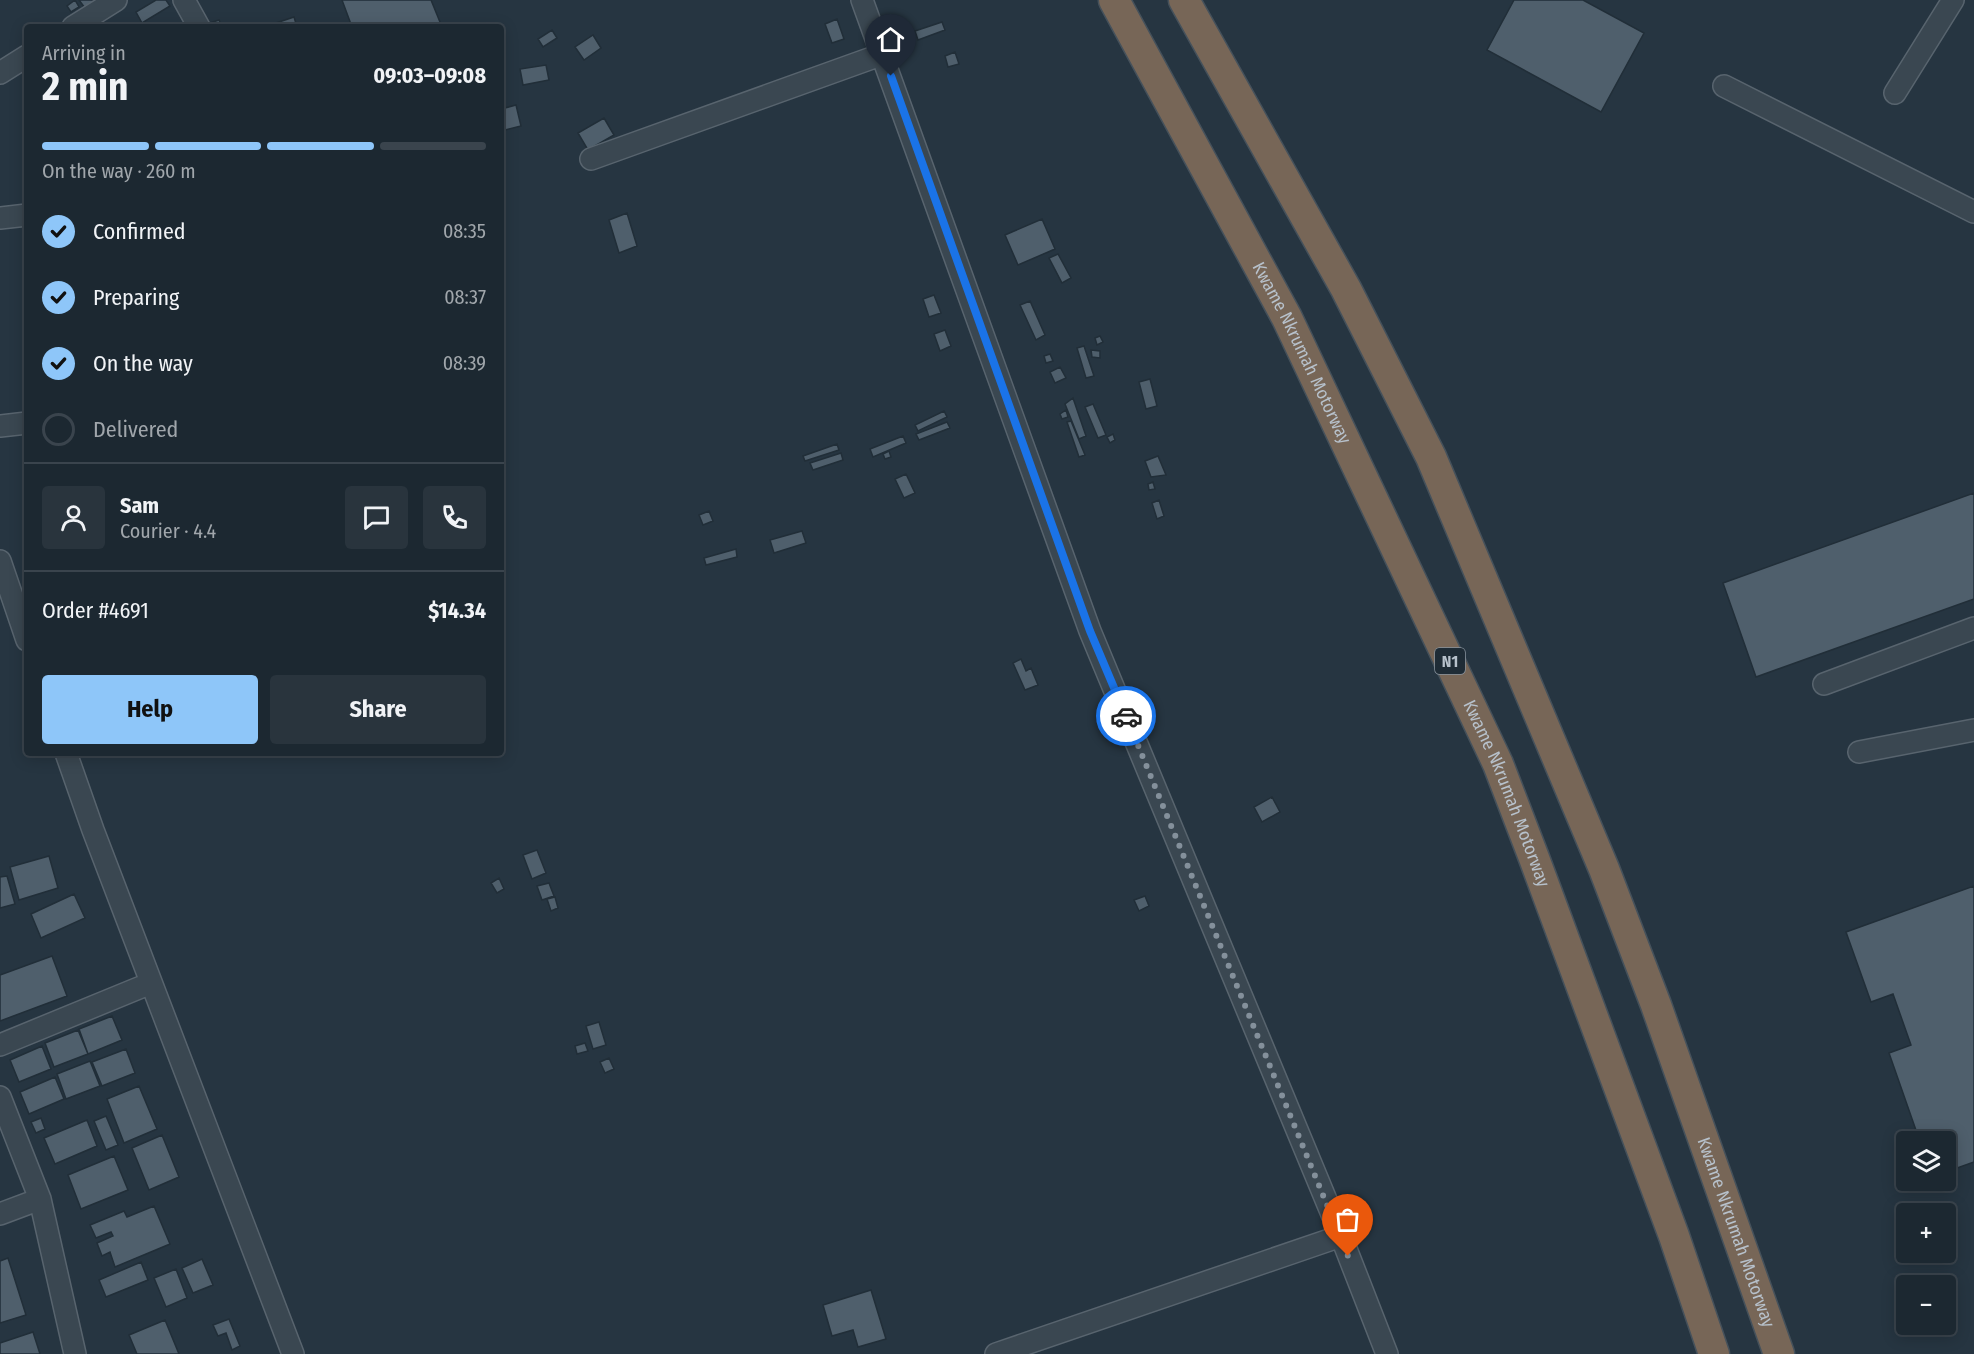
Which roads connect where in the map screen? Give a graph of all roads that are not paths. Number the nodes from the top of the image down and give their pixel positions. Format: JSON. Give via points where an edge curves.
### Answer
{"nodes":[{"id":1,"x":116,"y":0,"type":"edge"},
{"id":2,"x":184,"y":0,"type":"edge"},
{"id":3,"x":862,"y":0,"type":"edge"},
{"id":4,"x":1114,"y":0,"type":"edge"},
{"id":5,"x":1184,"y":0,"type":"edge"},
{"id":6,"x":1953,"y":0,"type":"edge"},
{"id":7,"x":78,"y":24,"type":"edge"},
{"id":8,"x":197,"y":24,"type":"edge"},
{"id":9,"x":883,"y":54,"type":"junction"},
{"id":10,"x":24,"y":58,"type":"edge"},
{"id":11,"x":0,"y":73,"type":"edge"},
{"id":12,"x":1724,"y":86,"type":"dead end"},
{"id":13,"x":1895,"y":93,"type":"dead end"},
{"id":14,"x":591,"y":159,"type":"dead end"},
{"id":15,"x":1974,"y":212,"type":"edge"},
{"id":16,"x":24,"y":214,"type":"edge"},
{"id":17,"x":0,"y":218,"type":"edge"},
{"id":18,"x":24,"y":423,"type":"edge"},
{"id":19,"x":0,"y":426,"type":"edge"},
{"id":20,"x":0,"y":561,"type":"edge"},
{"id":21,"x":1974,"y":628,"type":"edge"},
{"id":22,"x":24,"y":631,"type":"edge"},
{"id":23,"x":1824,"y":684,"type":"dead end"},
{"id":24,"x":1974,"y":730,"type":"edge"},
{"id":25,"x":1860,"y":752,"type":"dead end"},
{"id":26,"x":67,"y":756,"type":"edge"},
{"id":27,"x":151,"y":983,"type":"junction"},
{"id":28,"x":0,"y":1045,"type":"edge"},
{"id":29,"x":0,"y":1097,"type":"edge"},
{"id":30,"x":40,"y":1199,"type":"junction"},
{"id":31,"x":0,"y":1214,"type":"edge"},
{"id":32,"x":1341,"y":1236,"type":"junction"},
{"id":33,"x":75,"y":1354,"type":"edge"},
{"id":34,"x":293,"y":1354,"type":"edge"},
{"id":35,"x":996,"y":1354,"type":"edge"},
{"id":36,"x":1387,"y":1354,"type":"edge"},
{"id":37,"x":1714,"y":1354,"type":"edge"},
{"id":38,"x":1779,"y":1354,"type":"edge"}],
"edges":[{"from":1,"to":7,"type":"street"},
{"from":2,"to":8,"type":"street"},
{"from":3,"to":9,"type":"street"},
{"from":4,"to":37,"type":"highway","name":"Kwame Nkrumah Motorway","number":"N1","via":[[1287,318],[1498,764]]},
{"from":5,"to":38,"type":"highway","name":"Kwame Nkrumah Motorway","via":[[1346,289],[1431,457],[1608,879]]},
{"from":6,"to":13,"type":"street"},
{"from":9,"to":14,"type":"street"},
{"from":9,"to":32,"type":"street","via":[[1090,631]]},
{"from":10,"to":11,"type":"street"},
{"from":12,"to":15,"type":"street"},
{"from":16,"to":17,"type":"street"},
{"from":18,"to":19,"type":"street"},
{"from":20,"to":22,"type":"street"},
{"from":21,"to":23,"type":"street"},
{"from":24,"to":25,"type":"street"},
{"from":26,"to":27,"type":"street"},
{"from":27,"to":28,"type":"street"},
{"from":27,"to":34,"type":"street"},
{"from":29,"to":30,"type":"street"},
{"from":30,"to":31,"type":"street"},
{"from":30,"to":33,"type":"street"},
{"from":32,"to":35,"type":"street"},
{"from":32,"to":36,"type":"street"}]}
